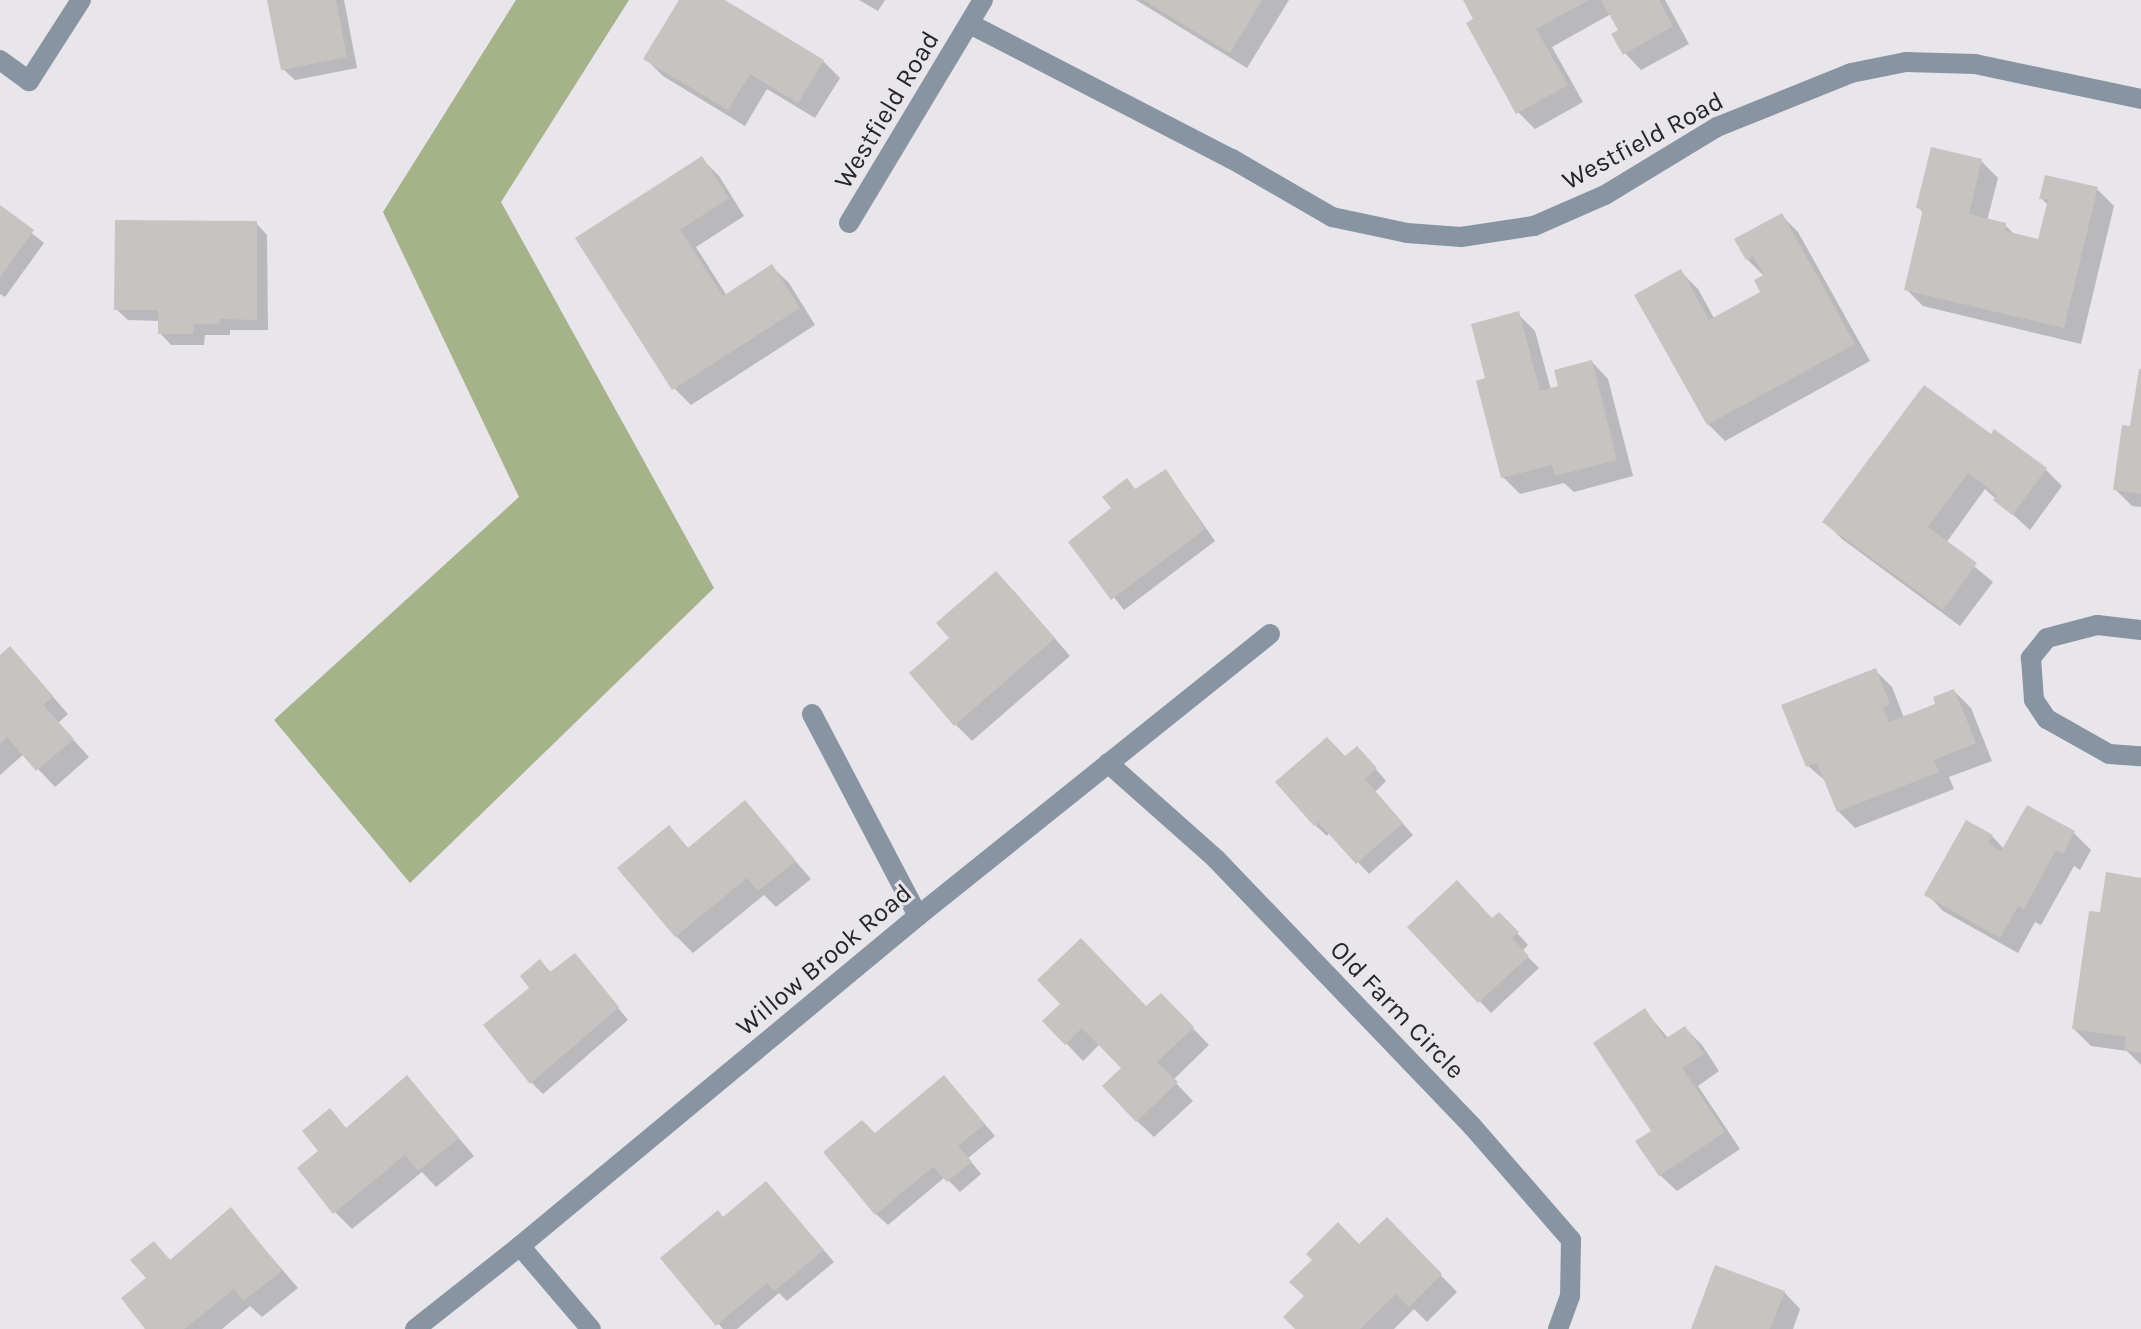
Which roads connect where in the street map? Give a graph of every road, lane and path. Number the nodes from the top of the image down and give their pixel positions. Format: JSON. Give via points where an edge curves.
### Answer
{"nodes":[{"id":1,"x":81,"y":0,"type":"edge"},
{"id":2,"x":983,"y":0,"type":"edge"},
{"id":3,"x":970,"y":24,"type":"junction"},
{"id":4,"x":0,"y":60,"type":"edge"},
{"id":5,"x":2141,"y":99,"type":"edge"},
{"id":6,"x":849,"y":223,"type":"dead end"},
{"id":7,"x":2141,"y":630,"type":"edge"},
{"id":8,"x":1270,"y":634,"type":"dead end"},
{"id":9,"x":812,"y":714,"type":"dead end"},
{"id":10,"x":2141,"y":756,"type":"edge"},
{"id":11,"x":1108,"y":763,"type":"junction"},
{"id":12,"x":918,"y":916,"type":"junction"},
{"id":13,"x":520,"y":1246,"type":"junction"},
{"id":14,"x":415,"y":1329,"type":"edge"},
{"id":15,"x":591,"y":1329,"type":"edge"},
{"id":16,"x":1558,"y":1329,"type":"edge"}],
"edges":[{"from":1,"to":4,"type":"street","via":[[29,81]]},
{"from":2,"to":3,"type":"street","name":"Westfield Road"},
{"from":3,"to":5,"type":"street","name":"Westfield Road","via":[[1232,159],[1332,217],[1407,233],[1461,237],[1534,226],[1605,195],[1717,127],[1851,73],[1906,62],[1975,64]]},
{"from":3,"to":6,"type":"street","name":"Westfield Road"},
{"from":7,"to":10,"type":"street","via":[[2097,625],[2047,638],[2031,658],[2034,700],[2047,719],[2109,754]]},
{"from":8,"to":11,"type":"street","name":"Willow Brook Road"},
{"from":9,"to":12,"type":"street"},
{"from":11,"to":12,"type":"street","name":"Willow Brook Road"},
{"from":11,"to":16,"type":"street","name":"Old Farm Circle","via":[[1216,859],[1472,1126],[1571,1240],[1570,1296]]},
{"from":12,"to":13,"type":"street","name":"Willow Brook Road"},
{"from":13,"to":14,"type":"street","name":"Willow Brook Road"},
{"from":13,"to":15,"type":"street"}]}
